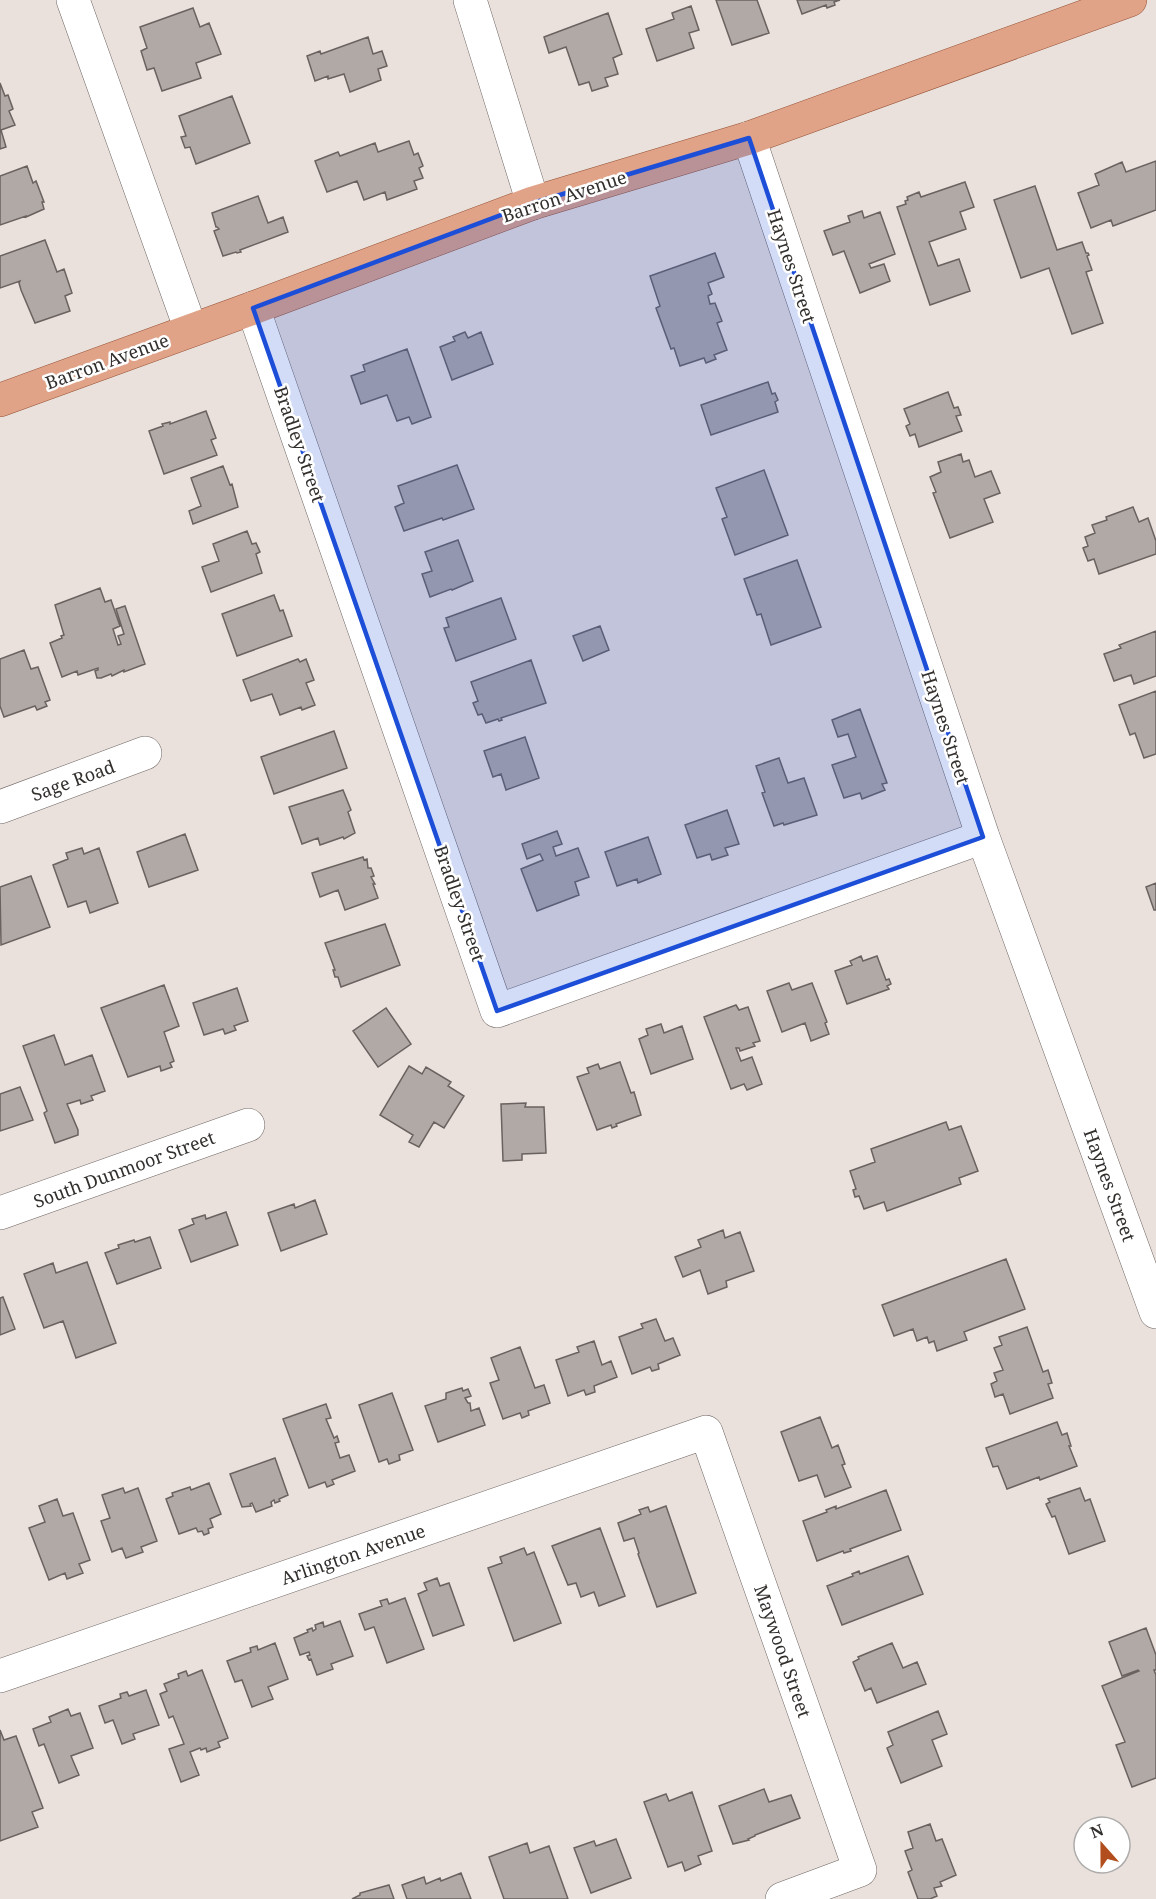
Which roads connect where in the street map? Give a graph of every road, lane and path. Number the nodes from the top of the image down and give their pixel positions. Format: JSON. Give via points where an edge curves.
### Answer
{"nodes":[{"id":1,"x":74,"y":0,"type":"edge"},
{"id":2,"x":470,"y":0,"type":"edge"},
{"id":3,"x":1130,"y":0,"type":"edge"},
{"id":4,"x":749,"y":138,"type":"junction"},
{"id":5,"x":533,"y":203,"type":"junction"},
{"id":6,"x":253,"y":308,"type":"junction"},
{"id":7,"x":191,"y":330,"type":"junction"},
{"id":8,"x":0,"y":400,"type":"edge"},
{"id":9,"x":145,"y":753,"type":"dead end"},
{"id":10,"x":0,"y":807,"type":"edge"},
{"id":11,"x":983,"y":837,"type":"junction"},
{"id":12,"x":248,"y":1125,"type":"dead end"},
{"id":13,"x":0,"y":1214,"type":"edge"},
{"id":14,"x":1156,"y":1312,"type":"edge"},
{"id":15,"x":706,"y":1432,"type":"joint"},
{"id":16,"x":0,"y":1676,"type":"edge"},
{"id":17,"x":782,"y":1899,"type":"edge"}],
"edges":[{"from":1,"to":7,"type":"street"},
{"from":2,"to":5,"type":"street"},
{"from":3,"to":4,"type":"main road","name":"Barron Avenue"},
{"from":4,"to":5,"type":"main road","name":"Barron Avenue"},
{"from":4,"to":11,"type":"street","name":"Haynes Street"},
{"from":5,"to":6,"type":"main road","name":"Barron Avenue"},
{"from":6,"to":7,"type":"main road","name":"Barron Avenue"},
{"from":6,"to":11,"type":"street","name":"Bradley Street","via":[[497,1011]]},
{"from":7,"to":8,"type":"main road","name":"Barron Avenue"},
{"from":9,"to":10,"type":"street","name":"Sage Road"},
{"from":11,"to":14,"type":"street","name":"Haynes Street"},
{"from":12,"to":13,"type":"street","name":"South Dunmoor Street"},
{"from":15,"to":16,"type":"street","name":"Arlington Avenue"},
{"from":15,"to":17,"type":"street","name":"Maywood Street","via":[[860,1870]]}]}
